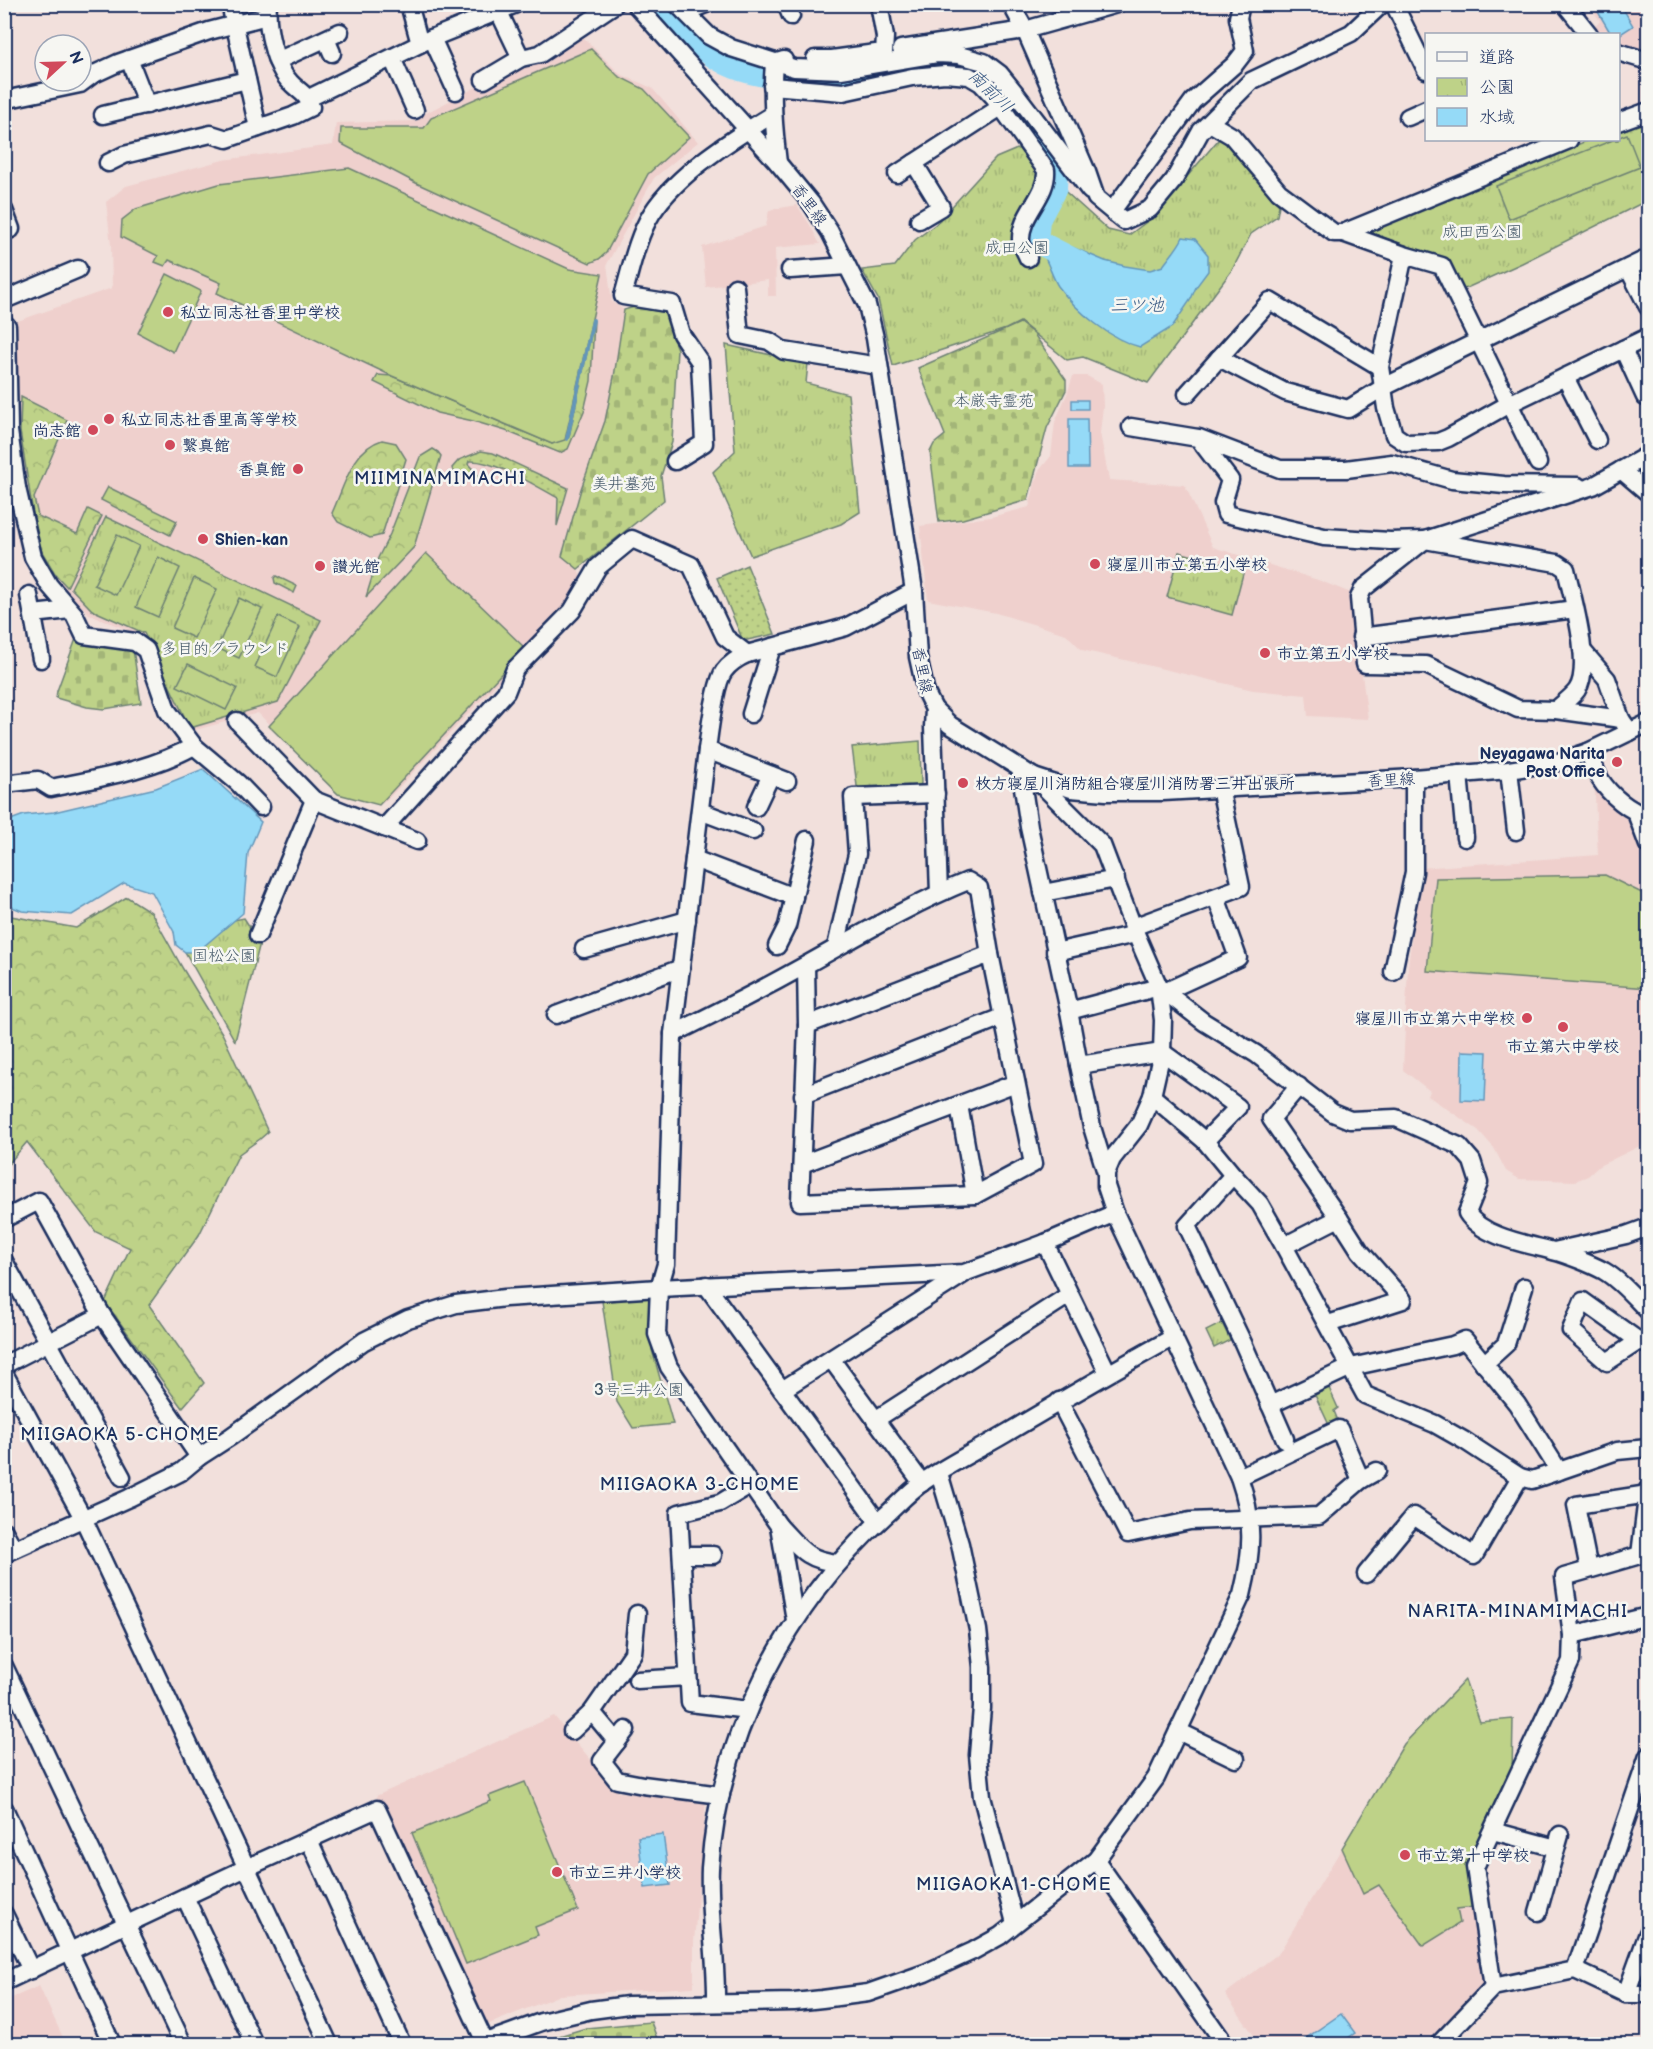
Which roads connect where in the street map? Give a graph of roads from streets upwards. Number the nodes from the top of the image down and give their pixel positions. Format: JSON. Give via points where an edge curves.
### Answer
{"nodes":[{"id":1,"x":230,"y":4,"type":"edge"},
{"id":2,"x":409,"y":4,"type":"edge"},
{"id":3,"x":516,"y":4,"type":"edge"},
{"id":4,"x":615,"y":4,"type":"edge"},
{"id":5,"x":635,"y":4,"type":"edge"},
{"id":6,"x":706,"y":4,"type":"edge"},
{"id":7,"x":879,"y":4,"type":"edge"},
{"id":8,"x":1011,"y":4,"type":"edge"},
{"id":9,"x":1117,"y":4,"type":"edge"},
{"id":10,"x":1241,"y":4,"type":"edge"},
{"id":11,"x":1382,"y":4,"type":"edge"},
{"id":12,"x":1394,"y":4,"type":"edge"},
{"id":13,"x":1565,"y":4,"type":"edge"},
{"id":14,"x":681,"y":8,"type":"edge"},
{"id":15,"x":267,"y":10,"type":"edge"},
{"id":16,"x":499,"y":12,"type":"junction"},
{"id":17,"x":235,"y":24,"type":"junction"},
{"id":18,"x":1025,"y":30,"type":"junction"},
{"id":19,"x":1588,"y":33,"type":"edge"},
{"id":20,"x":332,"y":41,"type":"dead end"},
{"id":21,"x":426,"y":41,"type":"junction"},
{"id":22,"x":884,"y":52,"type":"junction"},
{"id":23,"x":1620,"y":53,"type":"edge"},
{"id":24,"x":392,"y":58,"type":"junction"},
{"id":25,"x":522,"y":58,"type":"junction"},
{"id":26,"x":129,"y":59,"type":"junction"},
{"id":27,"x":277,"y":61,"type":"junction"},
{"id":28,"x":1648,"y":61,"type":"edge"},
{"id":29,"x":774,"y":63,"type":"junction"},
{"id":30,"x":865,"y":66,"type":"junction"},
{"id":31,"x":1425,"y":68,"type":"edge"},
{"id":32,"x":247,"y":80,"type":"junction"},
{"id":33,"x":484,"y":80,"type":"dead end"},
{"id":34,"x":772,"y":86,"type":"junction"},
{"id":35,"x":872,"y":87,"type":"junction"},
{"id":36,"x":456,"y":91,"type":"dead end"},
{"id":37,"x":309,"y":98,"type":"junction"},
{"id":38,"x":4,"y":100,"type":"edge"},
{"id":39,"x":1008,"y":102,"type":"junction"},
{"id":40,"x":147,"y":105,"type":"junction"},
{"id":41,"x":1425,"y":109,"type":"edge"},
{"id":42,"x":415,"y":110,"type":"dead end"},
{"id":43,"x":1648,"y":111,"type":"edge"},
{"id":44,"x":103,"y":115,"type":"dead end"},
{"id":45,"x":772,"y":115,"type":"junction"},
{"id":46,"x":1408,"y":117,"type":"dead end"},
{"id":47,"x":1620,"y":121,"type":"edge"},
{"id":48,"x":1210,"y":123,"type":"junction"},
{"id":49,"x":258,"y":128,"type":"junction"},
{"id":50,"x":748,"y":130,"type":"junction"},
{"id":51,"x":1567,"y":141,"type":"edge"},
{"id":52,"x":108,"y":163,"type":"dead end"},
{"id":53,"x":778,"y":163,"type":"junction"},
{"id":54,"x":914,"y":163,"type":"junction"},
{"id":55,"x":897,"y":174,"type":"dead end"},
{"id":56,"x":1096,"y":198,"type":"junction"},
{"id":57,"x":4,"y":210,"type":"edge"},
{"id":58,"x":1112,"y":211,"type":"junction"},
{"id":59,"x":919,"y":220,"type":"dead end"},
{"id":60,"x":4,"y":232,"type":"edge"},
{"id":61,"x":1343,"y":233,"type":"junction"},
{"id":62,"x":1404,"y":255,"type":"junction"},
{"id":63,"x":1028,"y":258,"type":"dead end"},
{"id":64,"x":1648,"y":258,"type":"edge"},
{"id":65,"x":847,"y":266,"type":"junction"},
{"id":66,"x":1628,"y":268,"type":"junction"},
{"id":67,"x":78,"y":269,"type":"dead end"},
{"id":68,"x":790,"y":270,"type":"dead end"},
{"id":69,"x":735,"y":287,"type":"dead end"},
{"id":70,"x":4,"y":300,"type":"edge"},
{"id":71,"x":1648,"y":307,"type":"edge"},
{"id":72,"x":4,"y":323,"type":"edge"},
{"id":73,"x":1648,"y":337,"type":"edge"},
{"id":74,"x":1478,"y":342,"type":"junction"},
{"id":75,"x":1623,"y":349,"type":"junction"},
{"id":76,"x":1219,"y":358,"type":"junction"},
{"id":77,"x":879,"y":366,"type":"junction"},
{"id":78,"x":1380,"y":367,"type":"junction"},
{"id":79,"x":1565,"y":377,"type":"junction"},
{"id":80,"x":6,"y":381,"type":"edge"},
{"id":81,"x":1384,"y":387,"type":"junction"},
{"id":82,"x":1187,"y":394,"type":"dead end"},
{"id":83,"x":1645,"y":397,"type":"dead end"},
{"id":84,"x":1509,"y":404,"type":"junction"},
{"id":85,"x":1131,"y":427,"type":"dead end"},
{"id":86,"x":7,"y":432,"type":"edge"},
{"id":87,"x":1198,"y":438,"type":"junction"},
{"id":88,"x":1597,"y":440,"type":"dead end"},
{"id":89,"x":1648,"y":455,"type":"edge"},
{"id":90,"x":683,"y":461,"type":"dead end"},
{"id":91,"x":1538,"y":463,"type":"dead end"},
{"id":92,"x":1621,"y":470,"type":"junction"},
{"id":93,"x":1593,"y":486,"type":"junction"},
{"id":94,"x":11,"y":488,"type":"edge"},
{"id":95,"x":1648,"y":493,"type":"edge"},
{"id":96,"x":1425,"y":540,"type":"junction"},
{"id":97,"x":914,"y":591,"type":"junction"},
{"id":98,"x":29,"y":595,"type":"dead end"},
{"id":99,"x":1575,"y":609,"type":"junction"},
{"id":100,"x":70,"y":610,"type":"junction"},
{"id":101,"x":33,"y":614,"type":"junction"},
{"id":102,"x":1361,"y":637,"type":"junction"},
{"id":103,"x":772,"y":647,"type":"junction"},
{"id":104,"x":1582,"y":650,"type":"junction"},
{"id":105,"x":747,"y":654,"type":"junction"},
{"id":106,"x":41,"y":659,"type":"dead end"},
{"id":107,"x":934,"y":709,"type":"junction"},
{"id":108,"x":1556,"y":710,"type":"junction"},
{"id":109,"x":751,"y":714,"type":"dead end"},
{"id":110,"x":237,"y":722,"type":"dead end"},
{"id":111,"x":1648,"y":723,"type":"edge"},
{"id":112,"x":1626,"y":726,"type":"junction"},
{"id":113,"x":194,"y":746,"type":"junction"},
{"id":114,"x":707,"y":750,"type":"junction"},
{"id":115,"x":1588,"y":752,"type":"junction"},
{"id":116,"x":1509,"y":770,"type":"junction"},
{"id":117,"x":1027,"y":773,"type":"junction"},
{"id":118,"x":1459,"y":774,"type":"junction"},
{"id":119,"x":771,"y":775,"type":"junction"},
{"id":120,"x":1414,"y":778,"type":"junction"},
{"id":121,"x":787,"y":781,"type":"dead end"},
{"id":122,"x":4,"y":784,"type":"edge"},
{"id":123,"x":1220,"y":788,"type":"junction"},
{"id":124,"x":936,"y":794,"type":"junction"},
{"id":125,"x":314,"y":800,"type":"junction"},
{"id":126,"x":261,"y":807,"type":"dead end"},
{"id":127,"x":756,"y":807,"type":"dead end"},
{"id":128,"x":700,"y":811,"type":"junction"},
{"id":129,"x":1642,"y":815,"type":"edge"},
{"id":130,"x":384,"y":828,"type":"junction"},
{"id":131,"x":753,"y":831,"type":"dead end"},
{"id":132,"x":1516,"y":831,"type":"dead end"},
{"id":133,"x":1466,"y":838,"type":"dead end"},
{"id":134,"x":807,"y":840,"type":"dead end"},
{"id":135,"x":417,"y":841,"type":"dead end"},
{"id":136,"x":1648,"y":845,"type":"edge"},
{"id":137,"x":694,"y":859,"type":"junction"},
{"id":138,"x":1116,"y":879,"type":"junction"},
{"id":139,"x":939,"y":893,"type":"junction"},
{"id":140,"x":1043,"y":893,"type":"junction"},
{"id":141,"x":794,"y":897,"type":"junction"},
{"id":142,"x":1216,"y":897,"type":"junction"},
{"id":143,"x":687,"y":920,"type":"junction"},
{"id":144,"x":1135,"y":930,"type":"junction"},
{"id":145,"x":258,"y":935,"type":"dead end"},
{"id":146,"x":777,"y":946,"type":"dead end"},
{"id":147,"x":836,"y":947,"type":"junction"},
{"id":148,"x":584,"y":949,"type":"dead end"},
{"id":149,"x":1055,"y":952,"type":"junction"},
{"id":150,"x":990,"y":954,"type":"junction"},
{"id":151,"x":806,"y":965,"type":"junction"},
{"id":152,"x":681,"y":968,"type":"junction"},
{"id":153,"x":1393,"y":972,"type":"dead end"},
{"id":154,"x":1162,"y":990,"type":"junction"},
{"id":155,"x":1069,"y":1011,"type":"junction"},
{"id":156,"x":556,"y":1015,"type":"dead end"},
{"id":157,"x":1002,"y":1017,"type":"junction"},
{"id":158,"x":807,"y":1025,"type":"junction"},
{"id":159,"x":674,"y":1034,"type":"junction"},
{"id":160,"x":1162,"y":1052,"type":"junction"},
{"id":161,"x":1078,"y":1065,"type":"junction"},
{"id":162,"x":1016,"y":1083,"type":"junction"},
{"id":163,"x":1299,"y":1086,"type":"junction"},
{"id":164,"x":803,"y":1095,"type":"junction"},
{"id":165,"x":1152,"y":1096,"type":"junction"},
{"id":166,"x":959,"y":1105,"type":"junction"},
{"id":167,"x":1205,"y":1141,"type":"junction"},
{"id":168,"x":802,"y":1164,"type":"junction"},
{"id":169,"x":1106,"y":1173,"type":"junction"},
{"id":170,"x":1233,"y":1175,"type":"junction"},
{"id":171,"x":975,"y":1195,"type":"junction"},
{"id":172,"x":1115,"y":1213,"type":"junction"},
{"id":173,"x":1340,"y":1218,"type":"junction"},
{"id":174,"x":4,"y":1219,"type":"edge"},
{"id":175,"x":1648,"y":1227,"type":"edge"},
{"id":176,"x":1045,"y":1244,"type":"junction"},
{"id":177,"x":1284,"y":1246,"type":"junction"},
{"id":178,"x":1554,"y":1251,"type":"junction"},
{"id":179,"x":4,"y":1261,"type":"edge"},
{"id":180,"x":964,"y":1273,"type":"junction"},
{"id":181,"x":706,"y":1285,"type":"junction"},
{"id":182,"x":660,"y":1287,"type":"junction"},
{"id":183,"x":1524,"y":1287,"type":"dead end"},
{"id":184,"x":1069,"y":1295,"type":"junction"},
{"id":185,"x":1648,"y":1311,"type":"edge"},
{"id":186,"x":102,"y":1315,"type":"junction"},
{"id":187,"x":1328,"y":1324,"type":"junction"},
{"id":188,"x":1174,"y":1337,"type":"junction"},
{"id":189,"x":48,"y":1343,"type":"junction"},
{"id":190,"x":831,"y":1359,"type":"junction"},
{"id":191,"x":1484,"y":1364,"type":"junction"},
{"id":192,"x":4,"y":1365,"type":"edge"},
{"id":193,"x":1350,"y":1367,"type":"junction"},
{"id":194,"x":4,"y":1373,"type":"edge"},
{"id":195,"x":1108,"y":1373,"type":"junction"},
{"id":196,"x":782,"y":1390,"type":"junction"},
{"id":197,"x":1059,"y":1401,"type":"junction"},
{"id":198,"x":1270,"y":1405,"type":"junction"},
{"id":199,"x":875,"y":1420,"type":"junction"},
{"id":200,"x":1285,"y":1439,"type":"dead end"},
{"id":201,"x":1648,"y":1448,"type":"edge"},
{"id":202,"x":198,"y":1457,"type":"junction"},
{"id":203,"x":1559,"y":1470,"type":"junction"},
{"id":204,"x":1377,"y":1471,"type":"dead end"},
{"id":205,"x":939,"y":1473,"type":"junction"},
{"id":206,"x":122,"y":1477,"type":"dead end"},
{"id":207,"x":1239,"y":1477,"type":"junction"},
{"id":208,"x":1520,"y":1477,"type":"junction"},
{"id":209,"x":1361,"y":1480,"type":"junction"},
{"id":210,"x":922,"y":1483,"type":"junction"},
{"id":211,"x":750,"y":1485,"type":"junction"},
{"id":212,"x":1648,"y":1492,"type":"edge"},
{"id":213,"x":83,"y":1518,"type":"junction"},
{"id":214,"x":1249,"y":1519,"type":"junction"},
{"id":215,"x":878,"y":1522,"type":"junction"},
{"id":216,"x":779,"y":1526,"type":"junction"},
{"id":217,"x":4,"y":1531,"type":"edge"},
{"id":218,"x":9,"y":1551,"type":"edge"},
{"id":219,"x":682,"y":1555,"type":"junction"},
{"id":220,"x":713,"y":1555,"type":"dead end"},
{"id":221,"x":1644,"y":1559,"type":"edge"},
{"id":222,"x":838,"y":1563,"type":"junction"},
{"id":223,"x":1589,"y":1569,"type":"junction"},
{"id":224,"x":1366,"y":1574,"type":"dead end"},
{"id":225,"x":637,"y":1614,"type":"dead end"},
{"id":226,"x":1648,"y":1616,"type":"edge"},
{"id":227,"x":795,"y":1620,"type":"junction"},
{"id":228,"x":1572,"y":1635,"type":"junction"},
{"id":229,"x":4,"y":1666,"type":"edge"},
{"id":230,"x":688,"y":1677,"type":"junction"},
{"id":231,"x":637,"y":1680,"type":"dead end"},
{"id":232,"x":748,"y":1710,"type":"junction"},
{"id":233,"x":592,"y":1712,"type":"junction"},
{"id":234,"x":572,"y":1731,"type":"dead end"},
{"id":235,"x":1178,"y":1731,"type":"junction"},
{"id":236,"x":1648,"y":1757,"type":"edge"},
{"id":237,"x":1236,"y":1759,"type":"dead end"},
{"id":238,"x":721,"y":1795,"type":"junction"},
{"id":239,"x":4,"y":1808,"type":"edge"},
{"id":240,"x":1493,"y":1831,"type":"junction"},
{"id":241,"x":309,"y":1840,"type":"junction"},
{"id":242,"x":1096,"y":1860,"type":"junction"},
{"id":243,"x":246,"y":1868,"type":"junction"},
{"id":244,"x":185,"y":1897,"type":"junction"},
{"id":245,"x":1538,"y":1912,"type":"dead end"},
{"id":246,"x":4,"y":1914,"type":"edge"},
{"id":247,"x":1015,"y":1923,"type":"junction"},
{"id":248,"x":126,"y":1924,"type":"junction"},
{"id":249,"x":1648,"y":1933,"type":"edge"},
{"id":250,"x":70,"y":1951,"type":"junction"},
{"id":251,"x":31,"y":1970,"type":"junction"},
{"id":252,"x":1575,"y":1970,"type":"junction"},
{"id":253,"x":4,"y":1982,"type":"edge"},
{"id":254,"x":1493,"y":1987,"type":"junction"},
{"id":255,"x":1626,"y":1994,"type":"junction"},
{"id":256,"x":1648,"y":1994,"type":"edge"},
{"id":257,"x":716,"y":2003,"type":"junction"},
{"id":258,"x":482,"y":2043,"type":"edge"},
{"id":259,"x":112,"y":2044,"type":"edge"},
{"id":260,"x":183,"y":2044,"type":"edge"},
{"id":261,"x":254,"y":2044,"type":"edge"},
{"id":262,"x":329,"y":2044,"type":"edge"},
{"id":263,"x":402,"y":2044,"type":"edge"},
{"id":264,"x":1226,"y":2044,"type":"edge"},
{"id":265,"x":1439,"y":2044,"type":"edge"}],
"edges":[{"from":1,"to":17,"type":"street"},
{"from":2,"to":21,"type":"street"},
{"from":3,"to":16,"type":"street"},
{"from":4,"to":25,"type":"street","via":[[540,54]]},
{"from":5,"to":50,"type":"street","name":"香里線"},
{"from":6,"to":14,"type":"street"},
{"from":7,"to":22,"type":"street"},
{"from":8,"to":18,"type":"street"},
{"from":9,"to":18,"type":"street"},
{"from":10,"to":58,"type":"street","via":[[1238,18],[1245,51],[1193,102]]},
{"from":11,"to":48,"type":"street","via":[[1351,33],[1251,81]]},
{"from":12,"to":31,"type":"street"},
{"from":13,"to":19,"type":"street"},
{"from":14,"to":29,"type":"street","via":[[709,36]]},
{"from":15,"to":17,"type":"street"},
{"from":15,"to":27,"type":"street"},
{"from":16,"to":21,"type":"street"},
{"from":16,"to":25,"type":"street"},
{"from":17,"to":26,"type":"street"},
{"from":17,"to":32,"type":"street"},
{"from":18,"to":22,"type":"street"},
{"from":18,"to":56,"type":"street"},
{"from":20,"to":27,"type":"street"},
{"from":21,"to":24,"type":"street"},
{"from":21,"to":36,"type":"street"},
{"from":22,"to":29,"type":"street","via":[[832,59],[790,58]]},
{"from":23,"to":28,"type":"street"},
{"from":24,"to":37,"type":"street"},
{"from":24,"to":42,"type":"street"},
{"from":25,"to":33,"type":"street"},
{"from":26,"to":38,"type":"street","via":[[80,84]]},
{"from":26,"to":40,"type":"street"},
{"from":27,"to":37,"type":"street","via":[[288,81]]},
{"from":29,"to":30,"type":"street","via":[[841,70]]},
{"from":29,"to":34,"type":"street"},
{"from":30,"to":35,"type":"street"},
{"from":30,"to":39,"type":"street","via":[[937,54],[959,55],[984,62],[1000,74]]},
{"from":32,"to":40,"type":"street"},
{"from":32,"to":49,"type":"street"},
{"from":34,"to":35,"type":"street","via":[[843,93]]},
{"from":34,"to":45,"type":"street"},
{"from":35,"to":39,"type":"street","via":[[912,77],[969,76],[994,97]]},
{"from":37,"to":49,"type":"street","via":[[311,107]]},
{"from":39,"to":54,"type":"street"},
{"from":39,"to":56,"type":"street"},
{"from":39,"to":63,"type":"street","via":[[1046,170],[1047,181],[1028,214],[1022,234]]},
{"from":40,"to":44,"type":"street"},
{"from":41,"to":46,"type":"street"},
{"from":43,"to":47,"type":"street"},
{"from":45,"to":50,"type":"street"},
{"from":45,"to":53,"type":"street"},
{"from":48,"to":58,"type":"street","via":[[1201,131],[1174,180],[1150,209],[1124,220]]},
{"from":48,"to":61,"type":"street","via":[[1232,136],[1279,192],[1334,233]]},
{"from":49,"to":52,"type":"street","via":[[227,139],[211,134],[124,154]]},
{"from":50,"to":53,"type":"street","name":"香里線"},
{"from":50,"to":90,"type":"street","via":[[670,189],[651,215],[634,254],[623,296],[672,304],[681,334],[700,362],[696,395],[704,443]]},
{"from":51,"to":61,"type":"street"},
{"from":53,"to":65,"type":"street","name":"香里線","via":[[811,203]]},
{"from":54,"to":55,"type":"street"},
{"from":54,"to":59,"type":"street","via":[[942,207]]},
{"from":56,"to":58,"type":"street"},
{"from":57,"to":60,"type":"street","via":[[11,229]]},
{"from":61,"to":62,"type":"street"},
{"from":62,"to":74,"type":"street","via":[[1442,266]]},
{"from":62,"to":78,"type":"street"},
{"from":64,"to":66,"type":"street"},
{"from":65,"to":68,"type":"street"},
{"from":65,"to":77,"type":"street","name":"香里線","via":[[867,304]]},
{"from":66,"to":71,"type":"street"},
{"from":66,"to":74,"type":"street"},
{"from":67,"to":70,"type":"street"},
{"from":69,"to":77,"type":"street","via":[[740,335],[769,341],[784,351]]},
{"from":72,"to":80,"type":"street"},
{"from":73,"to":75,"type":"street"},
{"from":74,"to":81,"type":"street"},
{"from":74,"to":84,"type":"street"},
{"from":75,"to":79,"type":"street"},
{"from":75,"to":83,"type":"street"},
{"from":76,"to":78,"type":"street","via":[[1270,301]]},
{"from":76,"to":81,"type":"street","via":[[1286,392],[1348,409]]},
{"from":76,"to":82,"type":"street"},
{"from":77,"to":97,"type":"street","name":"香里線"},
{"from":78,"to":81,"type":"street"},
{"from":79,"to":84,"type":"street"},
{"from":79,"to":88,"type":"street"},
{"from":80,"to":86,"type":"street"},
{"from":81,"to":84,"type":"street","via":[[1394,435],[1406,443],[1438,442]]},
{"from":84,"to":91,"type":"street"},
{"from":85,"to":87,"type":"street"},
{"from":86,"to":94,"type":"street"},
{"from":87,"to":93,"type":"street","via":[[1280,470],[1346,469],[1392,463],[1452,480]]},
{"from":87,"to":96,"type":"street","via":[[1230,480],[1223,503],[1226,514],[1324,537]]},
{"from":89,"to":92,"type":"street"},
{"from":92,"to":93,"type":"street"},
{"from":92,"to":95,"type":"street"},
{"from":93,"to":96,"type":"street"},
{"from":94,"to":100,"type":"street","via":[[33,557]]},
{"from":96,"to":99,"type":"street","via":[[1557,563],[1566,569]]},
{"from":96,"to":102,"type":"street","via":[[1363,589],[1359,598]]},
{"from":97,"to":103,"type":"street","via":[[846,627]]},
{"from":97,"to":107,"type":"street","name":"香里線","via":[[918,657]]},
{"from":98,"to":101,"type":"street"},
{"from":99,"to":102,"type":"street"},
{"from":99,"to":104,"type":"street"},
{"from":100,"to":101,"type":"street"},
{"from":100,"to":113,"type":"street","via":[[84,635],[135,642],[146,650],[166,710]]},
{"from":101,"to":106,"type":"street"},
{"from":102,"to":108,"type":"street","via":[[1365,664],[1426,665],[1518,709]]},
{"from":103,"to":105,"type":"street"},
{"from":103,"to":109,"type":"street"},
{"from":104,"to":108,"type":"street","via":[[1584,662],[1578,689]]},
{"from":104,"to":112,"type":"street","via":[[1607,679]]},
{"from":105,"to":114,"type":"street","via":[[722,672]]},
{"from":105,"to":130,"type":"street","via":[[725,637],[691,565],[632,539],[598,567],[572,611],[515,669],[506,692]]},
{"from":107,"to":117,"type":"street","name":"香里線","via":[[950,725]]},
{"from":107,"to":124,"type":"street"},
{"from":108,"to":112,"type":"street"},
{"from":110,"to":125,"type":"street"},
{"from":111,"to":112,"type":"street","name":"香里線"},
{"from":112,"to":115,"type":"street","name":"香里線"},
{"from":113,"to":122,"type":"street","via":[[153,763],[51,788],[38,780]]},
{"from":113,"to":126,"type":"street"},
{"from":114,"to":119,"type":"street"},
{"from":114,"to":128,"type":"street"},
{"from":115,"to":116,"type":"street","name":"香里線","via":[[1558,762]]},
{"from":115,"to":129,"type":"street","via":[[1598,777],[1608,789]]},
{"from":116,"to":118,"type":"street","name":"香里線"},
{"from":116,"to":132,"type":"street"},
{"from":117,"to":123,"type":"street","name":"香里線","via":[[1071,789],[1106,792]]},
{"from":117,"to":138,"type":"street","via":[[1102,844]]},
{"from":117,"to":140,"type":"street","via":[[1029,827]]},
{"from":118,"to":120,"type":"street","name":"香里線"},
{"from":118,"to":133,"type":"street"},
{"from":119,"to":121,"type":"street"},
{"from":119,"to":127,"type":"street"},
{"from":120,"to":123,"type":"street","name":"香里線"},
{"from":120,"to":153,"type":"street","via":[[1414,872]]},
{"from":123,"to":142,"type":"street","via":[[1241,887]]},
{"from":124,"to":139,"type":"street"},
{"from":124,"to":147,"type":"street","via":[[854,797],[857,854]]},
{"from":125,"to":130,"type":"street"},
{"from":125,"to":145,"type":"street"},
{"from":128,"to":131,"type":"street"},
{"from":128,"to":137,"type":"street"},
{"from":129,"to":136,"type":"street"},
{"from":130,"to":135,"type":"street"},
{"from":134,"to":141,"type":"street"},
{"from":137,"to":141,"type":"street"},
{"from":137,"to":143,"type":"street"},
{"from":138,"to":140,"type":"street"},
{"from":138,"to":144,"type":"street"},
{"from":139,"to":147,"type":"street"},
{"from":139,"to":150,"type":"street","via":[[968,881],[978,888]]},
{"from":140,"to":149,"type":"street"},
{"from":141,"to":146,"type":"street"},
{"from":142,"to":144,"type":"street"},
{"from":142,"to":154,"type":"street","via":[[1238,958]]},
{"from":143,"to":148,"type":"street"},
{"from":143,"to":152,"type":"street"},
{"from":144,"to":149,"type":"street"},
{"from":144,"to":154,"type":"street"},
{"from":147,"to":151,"type":"street"},
{"from":149,"to":155,"type":"street"},
{"from":150,"to":157,"type":"street"},
{"from":150,"to":158,"type":"street"},
{"from":151,"to":158,"type":"street"},
{"from":151,"to":159,"type":"street"},
{"from":152,"to":156,"type":"street"},
{"from":152,"to":159,"type":"street"},
{"from":154,"to":155,"type":"street"},
{"from":154,"to":160,"type":"street"},
{"from":154,"to":163,"type":"street"},
{"from":155,"to":161,"type":"street"},
{"from":157,"to":162,"type":"street"},
{"from":157,"to":164,"type":"street"},
{"from":158,"to":164,"type":"street"},
{"from":159,"to":182,"type":"street","via":[[666,1264]]},
{"from":160,"to":161,"type":"street"},
{"from":160,"to":165,"type":"street"},
{"from":160,"to":167,"type":"street","via":[[1238,1107]]},
{"from":161,"to":169,"type":"street"},
{"from":162,"to":166,"type":"street"},
{"from":162,"to":171,"type":"street","via":[[1033,1164]]},
{"from":163,"to":173,"type":"street","via":[[1271,1119]]},
{"from":163,"to":178,"type":"street","via":[[1333,1113],[1350,1120],[1396,1118],[1460,1146],[1472,1161],[1479,1183],[1467,1213],[1472,1221],[1496,1235]]},
{"from":164,"to":168,"type":"street"},
{"from":165,"to":167,"type":"street"},
{"from":165,"to":169,"type":"street","via":[[1139,1125]]},
{"from":166,"to":168,"type":"street"},
{"from":166,"to":171,"type":"street"},
{"from":167,"to":170,"type":"street"},
{"from":168,"to":171,"type":"street","via":[[800,1202]]},
{"from":169,"to":172,"type":"street"},
{"from":170,"to":177,"type":"street","via":[[1260,1204]]},
{"from":170,"to":198,"type":"street","via":[[1187,1226]]},
{"from":172,"to":176,"type":"street"},
{"from":172,"to":188,"type":"street"},
{"from":173,"to":177,"type":"street"},
{"from":173,"to":187,"type":"street","via":[[1360,1251],[1403,1300]]},
{"from":174,"to":186,"type":"street","via":[[39,1201]]},
{"from":175,"to":178,"type":"street"},
{"from":176,"to":180,"type":"street"},
{"from":176,"to":184,"type":"street"},
{"from":177,"to":187,"type":"street"},
{"from":178,"to":185,"type":"street","via":[[1605,1272]]},
{"from":179,"to":189,"type":"street"},
{"from":180,"to":181,"type":"street"},
{"from":180,"to":190,"type":"street"},
{"from":181,"to":182,"type":"street"},
{"from":181,"to":196,"type":"street"},
{"from":182,"to":202,"type":"street","via":[[495,1299],[456,1304],[408,1319],[364,1341]]},
{"from":182,"to":211,"type":"street","via":[[657,1334],[669,1367]]},
{"from":183,"to":191,"type":"street","via":[[1506,1344]]},
{"from":184,"to":195,"type":"street"},
{"from":184,"to":199,"type":"street"},
{"from":186,"to":189,"type":"street"},
{"from":186,"to":202,"type":"street"},
{"from":187,"to":193,"type":"street"},
{"from":188,"to":195,"type":"street"},
{"from":188,"to":207,"type":"street"},
{"from":189,"to":192,"type":"street"},
{"from":189,"to":206,"type":"street"},
{"from":190,"to":196,"type":"street"},
{"from":190,"to":199,"type":"street"},
{"from":191,"to":193,"type":"street","via":[[1465,1340]]},
{"from":191,"to":203,"type":"street","via":[[1517,1404]]},
{"from":193,"to":198,"type":"street"},
{"from":193,"to":208,"type":"street","via":[[1365,1395],[1435,1424]]},
{"from":194,"to":213,"type":"street"},
{"from":195,"to":197,"type":"street"},
{"from":196,"to":215,"type":"street"},
{"from":197,"to":205,"type":"street"},
{"from":197,"to":214,"type":"street","via":[[1128,1534],[1190,1521]]},
{"from":198,"to":200,"type":"street"},
{"from":199,"to":210,"type":"street"},
{"from":201,"to":203,"type":"street","via":[[1617,1451]]},
{"from":202,"to":213,"type":"street","via":[[181,1472]]},
{"from":203,"to":208,"type":"street","via":[[1532,1480]]},
{"from":204,"to":209,"type":"street"},
{"from":205,"to":210,"type":"street"},
{"from":205,"to":247,"type":"street","via":[[960,1544],[978,1630],[982,1667],[978,1755],[982,1797]]},
{"from":207,"to":209,"type":"street","via":[[1339,1429]]},
{"from":207,"to":214,"type":"street"},
{"from":208,"to":224,"type":"street","via":[[1474,1556],[1414,1516]]},
{"from":209,"to":214,"type":"street","via":[[1319,1516]]},
{"from":210,"to":215,"type":"street"},
{"from":211,"to":216,"type":"street"},
{"from":211,"to":219,"type":"street","via":[[720,1503],[680,1513]]},
{"from":212,"to":221,"type":"street"},
{"from":212,"to":223,"type":"street","via":[[1576,1505]]},
{"from":213,"to":218,"type":"street"},
{"from":213,"to":243,"type":"street"},
{"from":214,"to":235,"type":"street","via":[[1250,1564],[1242,1595]]},
{"from":215,"to":222,"type":"street"},
{"from":216,"to":222,"type":"street","via":[[803,1552],[815,1559]]},
{"from":216,"to":227,"type":"street"},
{"from":217,"to":218,"type":"street"},
{"from":219,"to":220,"type":"street"},
{"from":219,"to":230,"type":"street"},
{"from":221,"to":223,"type":"street"},
{"from":222,"to":227,"type":"street"},
{"from":223,"to":228,"type":"street","via":[[1564,1577]]},
{"from":225,"to":233,"type":"street","via":[[633,1653]]},
{"from":226,"to":228,"type":"street"},
{"from":227,"to":232,"type":"street"},
{"from":228,"to":240,"type":"street","via":[[1571,1661]]},
{"from":229,"to":248,"type":"street"},
{"from":230,"to":231,"type":"street"},
{"from":230,"to":232,"type":"street","via":[[690,1703]]},
{"from":232,"to":238,"type":"street"},
{"from":233,"to":234,"type":"street"},
{"from":233,"to":238,"type":"street","via":[[621,1736],[602,1761],[617,1780]]},
{"from":235,"to":237,"type":"street"},
{"from":235,"to":242,"type":"street","via":[[1156,1778]]},
{"from":236,"to":252,"type":"street"},
{"from":238,"to":257,"type":"street","via":[[711,1868]]},
{"from":239,"to":250,"type":"street"},
{"from":240,"to":245,"type":"street","via":[[1558,1842]]},
{"from":240,"to":254,"type":"street","via":[[1475,1867]]},
{"from":241,"to":243,"type":"street"},
{"from":241,"to":258,"type":"street","via":[[377,1809]]},
{"from":241,"to":263,"type":"street"},
{"from":242,"to":247,"type":"street"},
{"from":242,"to":264,"type":"street"},
{"from":243,"to":244,"type":"street"},
{"from":243,"to":262,"type":"street"},
{"from":244,"to":248,"type":"street"},
{"from":244,"to":261,"type":"street"},
{"from":246,"to":251,"type":"street"},
{"from":247,"to":257,"type":"street","via":[[991,1941],[939,1967],[868,1993],[794,2001]]},
{"from":248,"to":250,"type":"street"},
{"from":248,"to":260,"type":"street"},
{"from":249,"to":255,"type":"street"},
{"from":250,"to":251,"type":"street"},
{"from":250,"to":259,"type":"street"},
{"from":251,"to":253,"type":"street"},
{"from":252,"to":254,"type":"street"},
{"from":252,"to":255,"type":"street"},
{"from":254,"to":265,"type":"street"},
{"from":255,"to":256,"type":"street"},
{"from":257,"to":258,"type":"street","via":[[591,2010]]}]}
